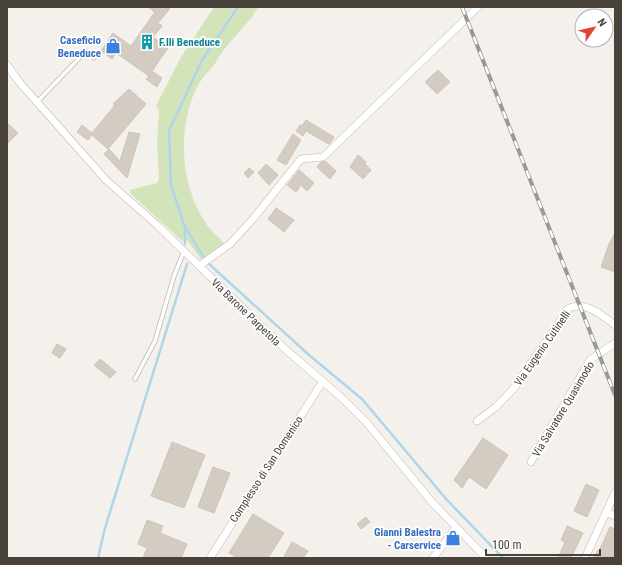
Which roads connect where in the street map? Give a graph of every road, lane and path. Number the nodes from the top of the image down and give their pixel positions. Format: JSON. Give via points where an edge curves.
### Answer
{"nodes":[{"id":1,"x":478,"y":7,"type":"edge"},
{"id":2,"x":94,"y":58,"type":"dead end"},
{"id":3,"x":7,"y":65,"type":"edge"},
{"id":4,"x":37,"y":103,"type":"junction"},
{"id":5,"x":184,"y":251,"type":"junction"},
{"id":6,"x":199,"y":266,"type":"junction"},
{"id":7,"x":615,"y":325,"type":"edge"},
{"id":8,"x":615,"y":343,"type":"edge"},
{"id":9,"x":135,"y":379,"type":"dead end"},
{"id":10,"x":323,"y":381,"type":"junction"},
{"id":11,"x":477,"y":421,"type":"dead end"},
{"id":12,"x":531,"y":462,"type":"dead end"},
{"id":13,"x":615,"y":493,"type":"edge"},
{"id":14,"x":606,"y":512,"type":"junction"},
{"id":15,"x":615,"y":516,"type":"edge"},
{"id":16,"x":456,"y":528,"type":"junction"},
{"id":17,"x":210,"y":558,"type":"edge"},
{"id":18,"x":433,"y":558,"type":"edge"},
{"id":19,"x":486,"y":558,"type":"edge"},
{"id":20,"x":585,"y":558,"type":"edge"}],
"edges":[{"from":1,"to":6,"type":"street","via":[[323,157],[301,159],[230,244]]},
{"from":2,"to":4,"type":"lane","via":[[86,51]]},
{"from":3,"to":4,"type":"street","name":"Via Barone Parpetola"},
{"from":4,"to":5,"type":"street","name":"Via Barone Parpetola","via":[[106,180]]},
{"from":5,"to":6,"type":"street","name":"Via Barone Parpetola"},
{"from":5,"to":9,"type":"lane","via":[[155,340]]},
{"from":6,"to":10,"type":"street","name":"Via Barone Parpetola"},
{"from":7,"to":11,"type":"street","name":"Via Eugenio Cutinelli","via":[[586,307],[576,306],[568,309],[515,387],[496,407]]},
{"from":8,"to":12,"type":"street","name":"Via Salvatore Quasimodo","via":[[590,360]]},
{"from":10,"to":16,"type":"street","name":"Via Barone Parpetola","via":[[367,423]]},
{"from":10,"to":17,"type":"street","name":"Complesso di San Domenico"},
{"from":13,"to":14,"type":"street"},
{"from":14,"to":15,"type":"street"},
{"from":14,"to":20,"type":"street"},
{"from":16,"to":18,"type":"street"},
{"from":16,"to":19,"type":"street","name":"Via Barone Parpetola"}]}
